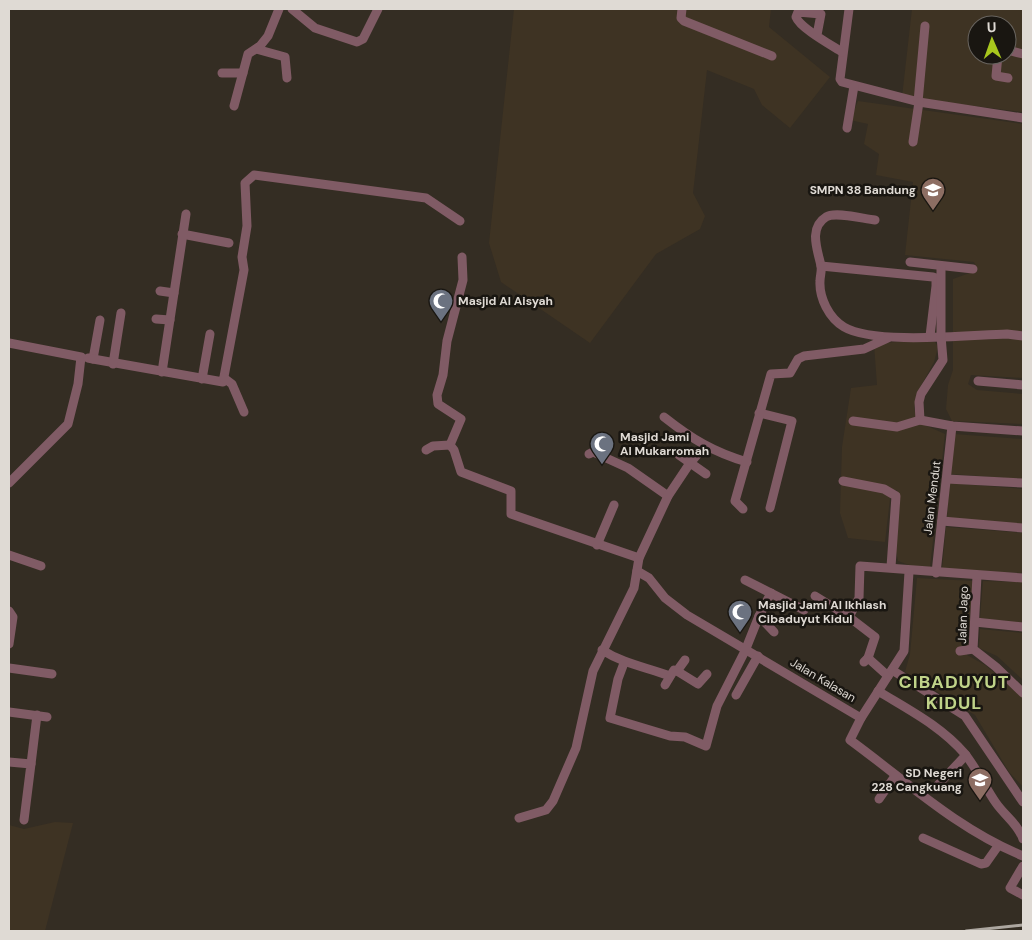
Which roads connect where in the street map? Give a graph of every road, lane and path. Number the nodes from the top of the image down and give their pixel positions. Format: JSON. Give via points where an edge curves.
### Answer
{"nodes":[{"id":1,"x":279,"y":9,"type":"edge"},
{"id":2,"x":292,"y":9,"type":"edge"},
{"id":3,"x":378,"y":9,"type":"edge"},
{"id":4,"x":849,"y":9,"type":"edge"},
{"id":5,"x":682,"y":13,"type":"edge"},
{"id":6,"x":925,"y":26,"type":"dead end"},
{"id":7,"x":817,"y":35,"type":"dead end"},
{"id":8,"x":256,"y":49,"type":"junction"},
{"id":9,"x":842,"y":52,"type":"junction"},
{"id":10,"x":772,"y":56,"type":"dead end"},
{"id":11,"x":997,"y":65,"type":"edge"},
{"id":12,"x":222,"y":73,"type":"dead end"},
{"id":13,"x":243,"y":74,"type":"junction"},
{"id":14,"x":287,"y":78,"type":"dead end"},
{"id":15,"x":1008,"y":78,"type":"dead end"},
{"id":16,"x":854,"y":86,"type":"junction"},
{"id":17,"x":919,"y":102,"type":"junction"},
{"id":18,"x":234,"y":106,"type":"dead end"},
{"id":19,"x":1023,"y":118,"type":"edge"},
{"id":20,"x":847,"y":128,"type":"dead end"},
{"id":21,"x":913,"y":142,"type":"dead end"},
{"id":22,"x":186,"y":214,"type":"dead end"},
{"id":23,"x":875,"y":220,"type":"dead end"},
{"id":24,"x":460,"y":221,"type":"dead end"},
{"id":25,"x":182,"y":234,"type":"junction"},
{"id":26,"x":229,"y":243,"type":"dead end"},
{"id":27,"x":462,"y":257,"type":"dead end"},
{"id":28,"x":910,"y":262,"type":"dead end"},
{"id":29,"x":821,"y":266,"type":"junction"},
{"id":30,"x":941,"y":266,"type":"junction"},
{"id":31,"x":973,"y":269,"type":"dead end"},
{"id":32,"x":160,"y":291,"type":"dead end"},
{"id":33,"x":174,"y":293,"type":"junction"},
{"id":34,"x":121,"y":313,"type":"dead end"},
{"id":35,"x":156,"y":319,"type":"dead end"},
{"id":36,"x":100,"y":320,"type":"dead end"},
{"id":37,"x":170,"y":320,"type":"junction"},
{"id":38,"x":210,"y":334,"type":"dead end"},
{"id":39,"x":930,"y":336,"type":"junction"},
{"id":40,"x":941,"y":336,"type":"junction"},
{"id":41,"x":1023,"y":336,"type":"edge"},
{"id":42,"x":888,"y":337,"type":"junction"},
{"id":43,"x":9,"y":343,"type":"edge"},
{"id":44,"x":81,"y":357,"type":"junction"},
{"id":45,"x":93,"y":359,"type":"junction"},
{"id":46,"x":113,"y":364,"type":"junction"},
{"id":47,"x":162,"y":372,"type":"junction"},
{"id":48,"x":224,"y":378,"type":"junction"},
{"id":49,"x":202,"y":379,"type":"junction"},
{"id":50,"x":978,"y":381,"type":"dead end"},
{"id":51,"x":1023,"y":385,"type":"edge"},
{"id":52,"x":244,"y":412,"type":"dead end"},
{"id":53,"x":759,"y":412,"type":"junction"},
{"id":54,"x":664,"y":417,"type":"dead end"},
{"id":55,"x":920,"y":420,"type":"junction"},
{"id":56,"x":853,"y":421,"type":"dead end"},
{"id":57,"x":952,"y":426,"type":"junction"},
{"id":58,"x":1023,"y":432,"type":"edge"},
{"id":59,"x":450,"y":445,"type":"junction"},
{"id":60,"x":704,"y":447,"type":"junction"},
{"id":61,"x":426,"y":450,"type":"dead end"},
{"id":62,"x":589,"y":454,"type":"dead end"},
{"id":63,"x":679,"y":456,"type":"dead end"},
{"id":64,"x":748,"y":462,"type":"junction"},
{"id":65,"x":690,"y":463,"type":"junction"},
{"id":66,"x":706,"y":474,"type":"dead end"},
{"id":67,"x":947,"y":479,"type":"junction"},
{"id":68,"x":843,"y":481,"type":"dead end"},
{"id":69,"x":9,"y":483,"type":"edge"},
{"id":70,"x":1023,"y":483,"type":"edge"},
{"id":71,"x":668,"y":496,"type":"junction"},
{"id":72,"x":614,"y":505,"type":"dead end"},
{"id":73,"x":770,"y":508,"type":"dead end"},
{"id":74,"x":743,"y":509,"type":"dead end"},
{"id":75,"x":942,"y":521,"type":"junction"},
{"id":76,"x":1023,"y":528,"type":"edge"},
{"id":77,"x":597,"y":545,"type":"junction"},
{"id":78,"x":9,"y":555,"type":"edge"},
{"id":79,"x":639,"y":558,"type":"junction"},
{"id":80,"x":40,"y":566,"type":"dead end"},
{"id":81,"x":891,"y":567,"type":"junction"},
{"id":82,"x":909,"y":572,"type":"junction"},
{"id":83,"x":640,"y":573,"type":"junction"},
{"id":84,"x":936,"y":573,"type":"junction"},
{"id":85,"x":977,"y":576,"type":"junction"},
{"id":86,"x":1023,"y":578,"type":"edge"},
{"id":87,"x":745,"y":580,"type":"dead end"},
{"id":88,"x":770,"y":594,"type":"junction"},
{"id":89,"x":815,"y":596,"type":"dead end"},
{"id":90,"x":804,"y":610,"type":"dead end"},
{"id":91,"x":9,"y":611,"type":"edge"},
{"id":92,"x":759,"y":616,"type":"junction"},
{"id":93,"x":849,"y":617,"type":"junction"},
{"id":94,"x":975,"y":622,"type":"junction"},
{"id":95,"x":1023,"y":628,"type":"edge"},
{"id":96,"x":774,"y":632,"type":"dead end"},
{"id":97,"x":9,"y":644,"type":"edge"},
{"id":98,"x":973,"y":649,"type":"junction"},
{"id":99,"x":602,"y":650,"type":"junction"},
{"id":100,"x":746,"y":651,"type":"junction"},
{"id":101,"x":960,"y":651,"type":"dead end"},
{"id":102,"x":758,"y":656,"type":"junction"},
{"id":103,"x":685,"y":660,"type":"dead end"},
{"id":104,"x":624,"y":663,"type":"junction"},
{"id":105,"x":9,"y":668,"type":"edge"},
{"id":106,"x":890,"y":673,"type":"junction"},
{"id":107,"x":52,"y":674,"type":"dead end"},
{"id":108,"x":674,"y":674,"type":"junction"},
{"id":109,"x":707,"y":674,"type":"dead end"},
{"id":110,"x":666,"y":685,"type":"dead end"},
{"id":111,"x":878,"y":691,"type":"junction"},
{"id":112,"x":1023,"y":693,"type":"edge"},
{"id":113,"x":736,"y":695,"type":"dead end"},
{"id":114,"x":9,"y":712,"type":"edge"},
{"id":115,"x":37,"y":715,"type":"junction"},
{"id":116,"x":47,"y":717,"type":"dead end"},
{"id":117,"x":861,"y":718,"type":"junction"},
{"id":118,"x":966,"y":756,"type":"junction"},
{"id":119,"x":9,"y":762,"type":"edge"},
{"id":120,"x":31,"y":764,"type":"junction"},
{"id":121,"x":896,"y":776,"type":"junction"},
{"id":122,"x":936,"y":787,"type":"dead end"},
{"id":123,"x":879,"y":799,"type":"dead end"},
{"id":124,"x":1023,"y":802,"type":"edge"},
{"id":125,"x":519,"y":818,"type":"dead end"},
{"id":126,"x":24,"y":820,"type":"dead end"},
{"id":127,"x":924,"y":838,"type":"dead end"},
{"id":128,"x":1023,"y":839,"type":"edge"},
{"id":129,"x":998,"y":846,"type":"junction"},
{"id":130,"x":1023,"y":856,"type":"edge"},
{"id":131,"x":1023,"y":866,"type":"edge"},
{"id":132,"x":1023,"y":895,"type":"edge"}],
"edges":[{"from":1,"to":8,"type":"street","via":[[268,36]]},
{"from":2,"to":3,"type":"street","via":[[318,29],[357,42],[363,39]]},
{"from":4,"to":9,"type":"street"},
{"from":5,"to":10,"type":"street"},
{"from":6,"to":17,"type":"street"},
{"from":7,"to":9,"type":"street"},
{"from":8,"to":13,"type":"street","via":[[248,54]]},
{"from":8,"to":14,"type":"street","via":[[286,57]]},
{"from":9,"to":16,"type":"street","via":[[840,78]]},
{"from":11,"to":15,"type":"street","via":[[996,76]]},
{"from":12,"to":13,"type":"street"},
{"from":13,"to":18,"type":"street"},
{"from":16,"to":17,"type":"street"},
{"from":16,"to":20,"type":"street"},
{"from":17,"to":19,"type":"street"},
{"from":17,"to":21,"type":"street"},
{"from":22,"to":25,"type":"street"},
{"from":23,"to":29,"type":"street","via":[[833,214],[824,218],[818,225],[815,240]]},
{"from":24,"to":48,"type":"street","via":[[426,198],[268,176],[251,177],[245,183],[248,226],[242,257],[244,270]]},
{"from":25,"to":26,"type":"street"},
{"from":25,"to":33,"type":"street"},
{"from":27,"to":59,"type":"street","via":[[463,280],[437,395],[438,404],[461,420]]},
{"from":28,"to":30,"type":"street"},
{"from":29,"to":39,"type":"street","via":[[936,278]]},
{"from":29,"to":42,"type":"street","via":[[821,297],[835,318],[855,331]]},
{"from":30,"to":31,"type":"street"},
{"from":30,"to":40,"type":"street"},
{"from":32,"to":33,"type":"street"},
{"from":33,"to":37,"type":"street"},
{"from":34,"to":46,"type":"street"},
{"from":35,"to":37,"type":"street"},
{"from":36,"to":45,"type":"street"},
{"from":37,"to":47,"type":"street"},
{"from":38,"to":49,"type":"street"},
{"from":39,"to":40,"type":"street"},
{"from":39,"to":42,"type":"street"},
{"from":40,"to":41,"type":"street"},
{"from":40,"to":55,"type":"street","via":[[943,360],[921,394]]},
{"from":42,"to":53,"type":"street","via":[[864,349],[804,356],[798,359],[790,373],[773,372]]},
{"from":43,"to":44,"type":"street"},
{"from":44,"to":45,"type":"street"},
{"from":44,"to":69,"type":"street","via":[[68,424]]},
{"from":45,"to":46,"type":"street"},
{"from":46,"to":47,"type":"street"},
{"from":47,"to":49,"type":"street"},
{"from":48,"to":49,"type":"street","via":[[221,382]]},
{"from":48,"to":52,"type":"street","via":[[232,384]]},
{"from":50,"to":51,"type":"street"},
{"from":53,"to":64,"type":"street"},
{"from":53,"to":73,"type":"street","via":[[792,421]]},
{"from":54,"to":60,"type":"street"},
{"from":55,"to":56,"type":"street","via":[[897,426]]},
{"from":55,"to":57,"type":"street"},
{"from":57,"to":58,"type":"street"},
{"from":57,"to":67,"type":"street","name":"Jalan Mendut"},
{"from":59,"to":61,"type":"street"},
{"from":59,"to":77,"type":"street","via":[[461,472],[512,491],[510,514]]},
{"from":60,"to":64,"type":"street"},
{"from":60,"to":65,"type":"street"},
{"from":62,"to":71,"type":"street","via":[[593,452],[616,462]]},
{"from":63,"to":65,"type":"street"},
{"from":64,"to":74,"type":"street","via":[[735,501]]},
{"from":65,"to":66,"type":"street"},
{"from":65,"to":71,"type":"street"},
{"from":67,"to":70,"type":"street"},
{"from":67,"to":75,"type":"street","name":"Jalan Mendut"},
{"from":68,"to":81,"type":"street","via":[[884,489],[896,496]]},
{"from":71,"to":79,"type":"street"},
{"from":72,"to":77,"type":"street"},
{"from":75,"to":76,"type":"street"},
{"from":75,"to":84,"type":"street","name":"Jalan Mendut"},
{"from":77,"to":79,"type":"street"},
{"from":78,"to":80,"type":"street"},
{"from":79,"to":83,"type":"street","via":[[636,564]]},
{"from":81,"to":82,"type":"street"},
{"from":81,"to":93,"type":"street","via":[[860,566],[859,598]]},
{"from":82,"to":84,"type":"street"},
{"from":82,"to":106,"type":"street","name":"Jalan Kalasan","via":[[904,651]]},
{"from":83,"to":99,"type":"street"},
{"from":83,"to":100,"type":"street","name":"Jalan Kalasan","via":[[687,615]]},
{"from":84,"to":85,"type":"street"},
{"from":85,"to":86,"type":"street"},
{"from":85,"to":94,"type":"street","name":"Jalan Jago"},
{"from":87,"to":88,"type":"street"},
{"from":88,"to":90,"type":"street"},
{"from":88,"to":92,"type":"street"},
{"from":89,"to":93,"type":"street"},
{"from":91,"to":97,"type":"street","via":[[13,617]]},
{"from":92,"to":96,"type":"street"},
{"from":92,"to":100,"type":"street"},
{"from":93,"to":106,"type":"street","via":[[875,638],[866,660]]},
{"from":94,"to":95,"type":"street"},
{"from":94,"to":98,"type":"street","name":"Jalan Jago"},
{"from":98,"to":101,"type":"street"},
{"from":98,"to":112,"type":"street","name":"Jalan Jago"},
{"from":99,"to":104,"type":"street"},
{"from":99,"to":125,"type":"street","via":[[593,671],[576,748],[553,801],[546,810]]},
{"from":100,"to":102,"type":"street","name":"Jalan Kalasan"},
{"from":100,"to":104,"type":"street","via":[[717,706],[706,746],[686,737],[670,736],[610,718]]},
{"from":102,"to":113,"type":"street"},
{"from":102,"to":117,"type":"street","name":"Jalan Kalasan"},
{"from":103,"to":108,"type":"street"},
{"from":104,"to":108,"type":"street"},
{"from":105,"to":107,"type":"street"},
{"from":106,"to":111,"type":"street","name":"Jalan Kalasan"},
{"from":106,"to":124,"type":"street","via":[[965,716]]},
{"from":108,"to":109,"type":"street","via":[[698,684]]},
{"from":108,"to":110,"type":"street"},
{"from":111,"to":117,"type":"street","name":"Jalan Kalasan"},
{"from":111,"to":118,"type":"street","via":[[941,730]]},
{"from":114,"to":115,"type":"street"},
{"from":115,"to":116,"type":"street"},
{"from":115,"to":120,"type":"street"},
{"from":117,"to":121,"type":"street","via":[[849,739]]},
{"from":118,"to":122,"type":"street"},
{"from":118,"to":128,"type":"street","via":[[998,805],[1019,828]]},
{"from":119,"to":120,"type":"street"},
{"from":120,"to":126,"type":"street"},
{"from":121,"to":123,"type":"street"},
{"from":121,"to":129,"type":"street","via":[[922,798]]},
{"from":127,"to":129,"type":"street","via":[[981,864],[986,863]]},
{"from":129,"to":130,"type":"street"},
{"from":131,"to":132,"type":"street","via":[[1010,888]]}]}
